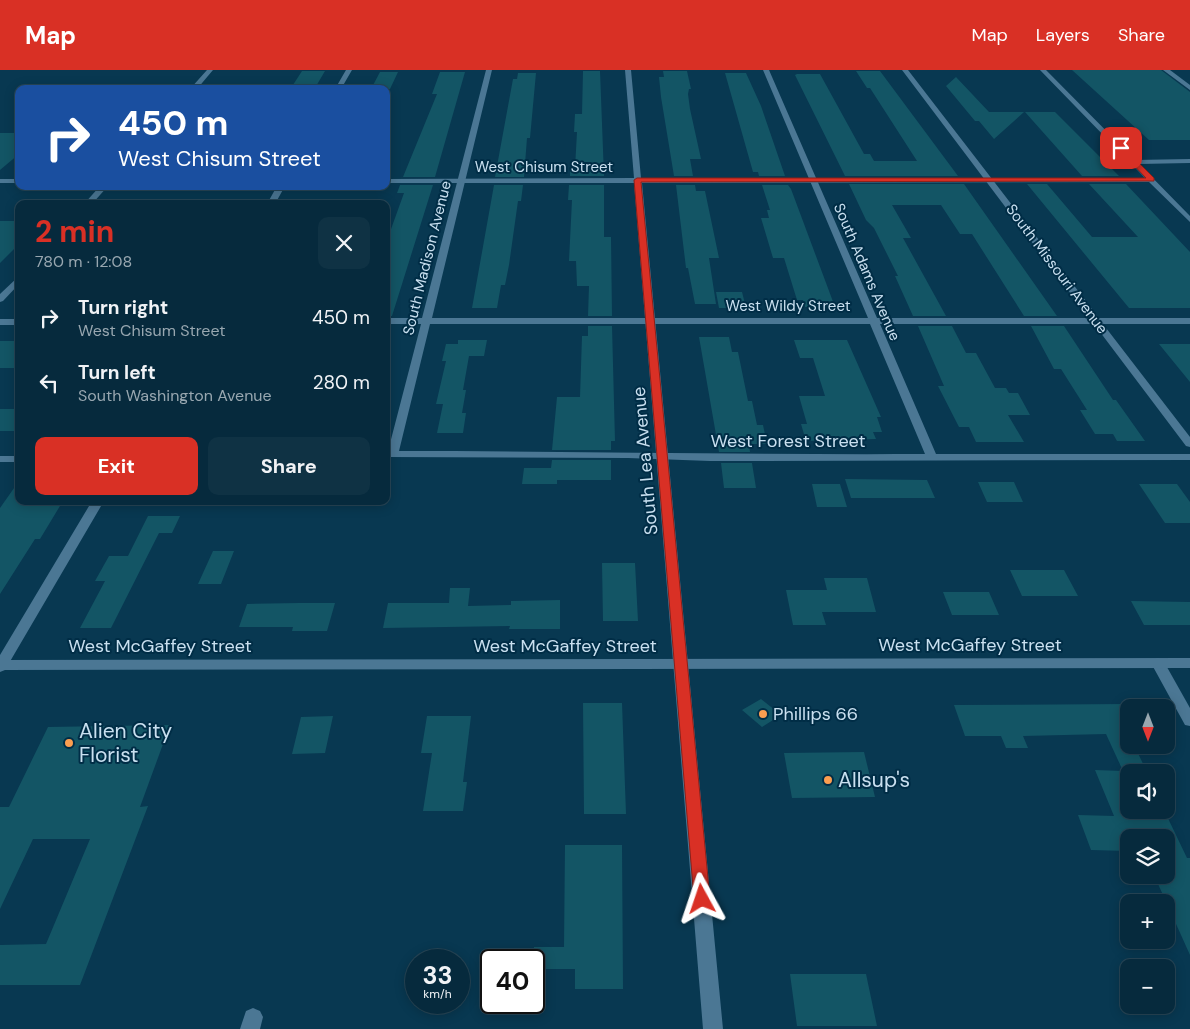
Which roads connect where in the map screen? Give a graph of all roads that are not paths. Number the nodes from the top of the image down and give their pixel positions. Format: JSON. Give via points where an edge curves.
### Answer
{"nodes":[{"id":1,"x":210,"y":70,"type":"edge"},
{"id":2,"x":350,"y":70,"type":"edge"},
{"id":3,"x":489,"y":70,"type":"edge"},
{"id":4,"x":628,"y":70,"type":"edge"},
{"id":5,"x":766,"y":70,"type":"edge"},
{"id":6,"x":905,"y":70,"type":"edge"},
{"id":7,"x":1043,"y":70,"type":"edge"},
{"id":8,"x":1166,"y":70,"type":"edge"},
{"id":9,"x":197,"y":85,"type":"edge"},
{"id":10,"x":341,"y":85,"type":"edge"},
{"id":11,"x":1190,"y":88,"type":"edge"},
{"id":12,"x":1190,"y":161,"type":"edge"},
{"id":13,"x":1134,"y":162,"type":"junction"},
{"id":14,"x":637,"y":180,"type":"junction"},
{"id":15,"x":813,"y":180,"type":"junction"},
{"id":16,"x":988,"y":180,"type":"junction"},
{"id":17,"x":1152,"y":180,"type":"junction"},
{"id":18,"x":0,"y":181,"type":"edge"},
{"id":19,"x":15,"y":181,"type":"edge"},
{"id":20,"x":390,"y":181,"type":"edge"},
{"id":21,"x":460,"y":181,"type":"junction"},
{"id":22,"x":100,"y":190,"type":"edge"},
{"id":23,"x":92,"y":200,"type":"edge"},
{"id":24,"x":1190,"y":220,"type":"edge"},
{"id":25,"x":15,"y":283,"type":"edge"},
{"id":26,"x":0,"y":299,"type":"edge"},
{"id":27,"x":390,"y":321,"type":"edge"},
{"id":28,"x":425,"y":321,"type":"junction"},
{"id":29,"x":650,"y":321,"type":"junction"},
{"id":30,"x":872,"y":321,"type":"junction"},
{"id":31,"x":1096,"y":321,"type":"junction"},
{"id":32,"x":1190,"y":321,"type":"edge"},
{"id":33,"x":0,"y":322,"type":"edge"},
{"id":34,"x":15,"y":322,"type":"edge"},
{"id":35,"x":1190,"y":444,"type":"edge"},
{"id":36,"x":390,"y":454,"type":"edge"},
{"id":37,"x":662,"y":457,"type":"junction"},
{"id":38,"x":1190,"y":457,"type":"edge"},
{"id":39,"x":932,"y":458,"type":"junction"},
{"id":40,"x":0,"y":459,"type":"edge"},
{"id":41,"x":15,"y":459,"type":"edge"},
{"id":42,"x":96,"y":505,"type":"edge"},
{"id":43,"x":1158,"y":664,"type":"junction"},
{"id":44,"x":1190,"y":664,"type":"edge"},
{"id":45,"x":681,"y":665,"type":"junction"},
{"id":46,"x":0,"y":666,"type":"edge"},
{"id":47,"x":1190,"y":721,"type":"edge"},
{"id":48,"x":713,"y":1029,"type":"edge"}],
"edges":[{"from":1,"to":9,"type":"street"},
{"from":2,"to":10,"type":"street"},
{"from":3,"to":21,"type":"street","name":"South Madison Avenue"},
{"from":4,"to":14,"type":"street","name":"South Lea Avenue"},
{"from":5,"to":15,"type":"street","name":"South Adams Avenue"},
{"from":6,"to":16,"type":"street","name":"South Missouri Avenue"},
{"from":7,"to":13,"type":"street"},
{"from":8,"to":11,"type":"street"},
{"from":12,"to":13,"type":"street"},
{"from":13,"to":17,"type":"street"},
{"from":14,"to":15,"type":"street","name":"West Chisum Street"},
{"from":14,"to":21,"type":"street","name":"West Chisum Street"},
{"from":14,"to":29,"type":"street","name":"South Lea Avenue"},
{"from":15,"to":16,"type":"street","name":"West Chisum Street"},
{"from":15,"to":30,"type":"street","name":"South Adams Avenue"},
{"from":16,"to":17,"type":"street","name":"West Chisum Street"},
{"from":16,"to":31,"type":"street","name":"South Missouri Avenue"},
{"from":17,"to":24,"type":"street"},
{"from":18,"to":19,"type":"street"},
{"from":20,"to":21,"type":"street","name":"West Chisum Street"},
{"from":21,"to":28,"type":"street","name":"South Madison Avenue"},
{"from":22,"to":23,"type":"street"},
{"from":25,"to":26,"type":"street"},
{"from":27,"to":28,"type":"street","name":"West Wildy Street"},
{"from":28,"to":29,"type":"street","name":"West Wildy Street"},
{"from":28,"to":36,"type":"street","name":"South Madison Avenue"},
{"from":29,"to":30,"type":"street","name":"West Wildy Street"},
{"from":29,"to":37,"type":"street","name":"South Lea Avenue"},
{"from":30,"to":31,"type":"street","name":"West Wildy Street"},
{"from":30,"to":39,"type":"street","name":"South Adams Avenue"},
{"from":31,"to":32,"type":"street","name":"West Wildy Street"},
{"from":31,"to":35,"type":"street","name":"South Missouri Avenue"},
{"from":33,"to":34,"type":"street"},
{"from":36,"to":37,"type":"street","name":"West Forest Street"},
{"from":37,"to":39,"type":"street","name":"West Forest Street"},
{"from":37,"to":45,"type":"street","name":"South Lea Avenue"},
{"from":38,"to":39,"type":"street","name":"West Forest Street"},
{"from":40,"to":41,"type":"street"},
{"from":42,"to":46,"type":"street"},
{"from":43,"to":44,"type":"street","name":"West McGaffey Street"},
{"from":43,"to":45,"type":"street","name":"West McGaffey Street"},
{"from":43,"to":47,"type":"street"},
{"from":45,"to":46,"type":"street","name":"West McGaffey Street"},
{"from":45,"to":48,"type":"street","name":"South Lea Avenue"}]}
